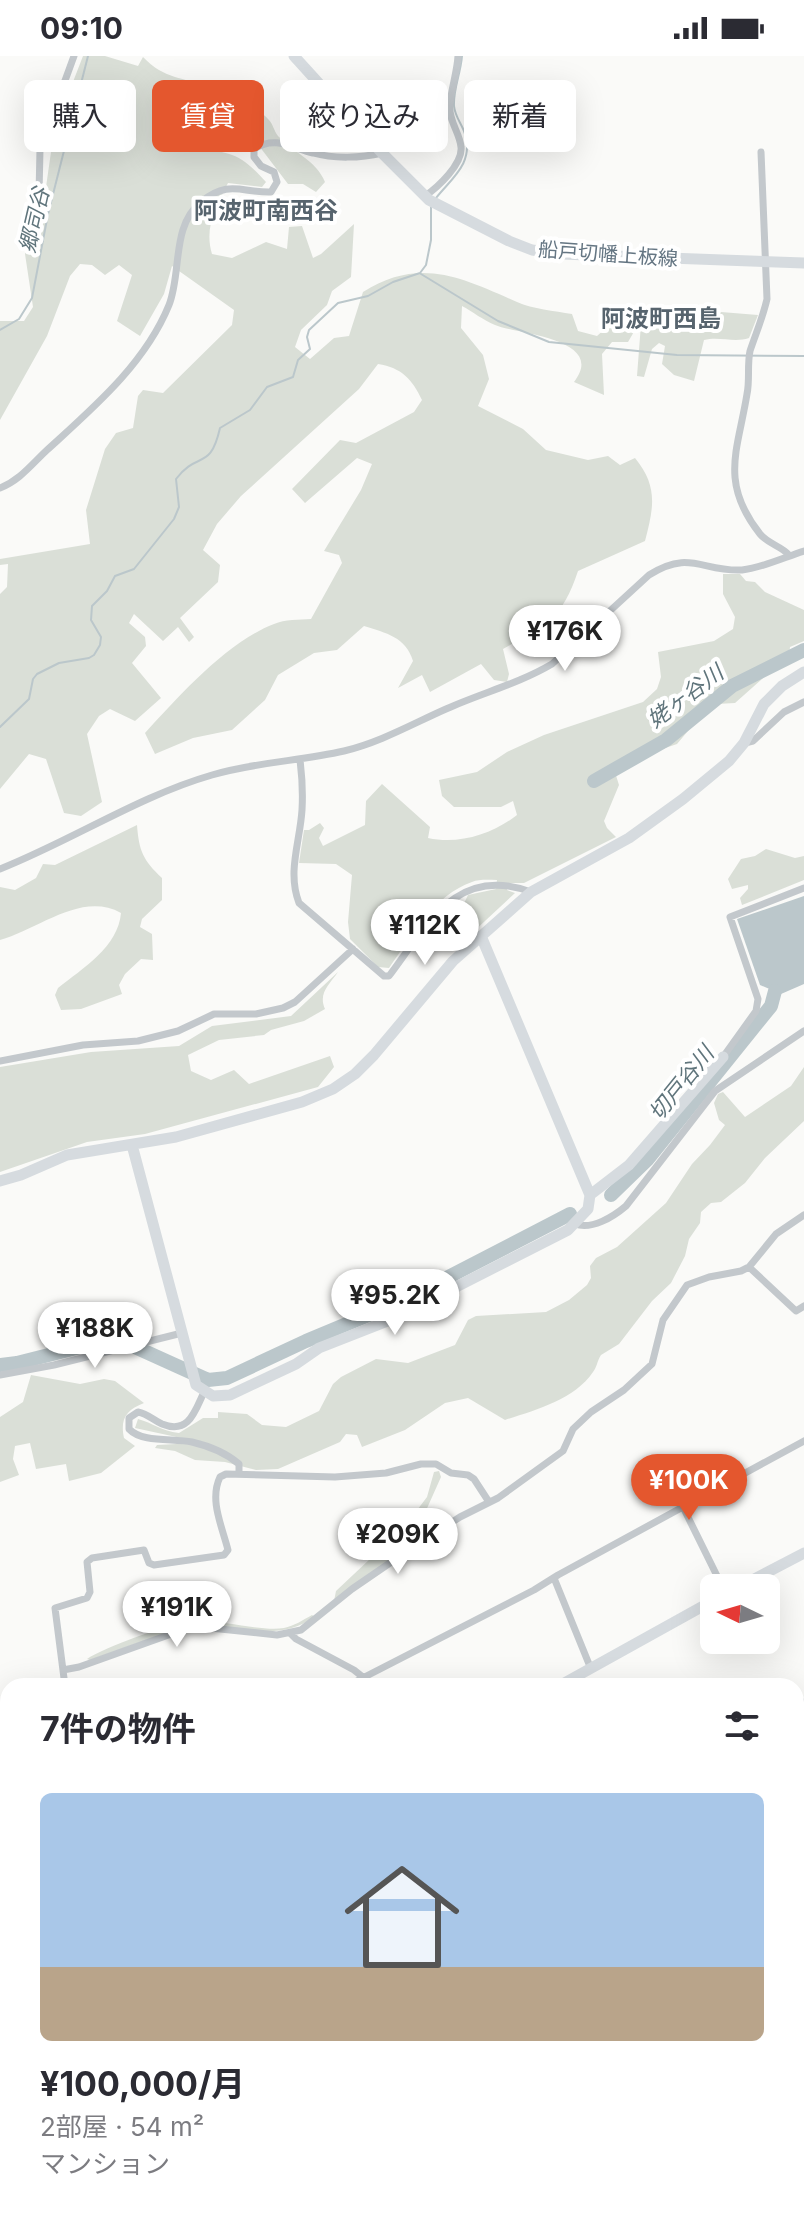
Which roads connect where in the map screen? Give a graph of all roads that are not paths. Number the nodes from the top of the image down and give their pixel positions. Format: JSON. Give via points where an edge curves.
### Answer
{"nodes":[{"id":1,"x":74,"y":56,"type":"edge"},
{"id":2,"x":294,"y":56,"type":"edge"},
{"id":3,"x":458,"y":56,"type":"edge"},
{"id":4,"x":761,"y":152,"type":"dead end"},
{"id":5,"x":382,"y":153,"type":"junction"},
{"id":6,"x":430,"y":200,"type":"junction"},
{"id":7,"x":35,"y":212,"type":"dead end"},
{"id":8,"x":767,"y":262,"type":"junction"},
{"id":9,"x":804,"y":263,"type":"edge"},
{"id":10,"x":0,"y":488,"type":"edge"},
{"id":11,"x":804,"y":551,"type":"edge"},
{"id":12,"x":789,"y":555,"type":"junction"},
{"id":13,"x":804,"y":672,"type":"edge"},
{"id":14,"x":804,"y":702,"type":"edge"},
{"id":15,"x":744,"y":743,"type":"junction"},
{"id":16,"x":300,"y":760,"type":"junction"},
{"id":17,"x":0,"y":869,"type":"edge"},
{"id":18,"x":804,"y":888,"type":"edge"},
{"id":19,"x":531,"y":892,"type":"junction"},
{"id":20,"x":481,"y":936,"type":"junction"},
{"id":21,"x":353,"y":949,"type":"junction"},
{"id":22,"x":804,"y":1031,"type":"edge"},
{"id":23,"x":723,"y":1057,"type":"joint"},
{"id":24,"x":0,"y":1061,"type":"edge"},
{"id":25,"x":132,"y":1145,"type":"junction"},
{"id":26,"x":0,"y":1181,"type":"edge"},
{"id":27,"x":590,"y":1195,"type":"junction"},
{"id":28,"x":804,"y":1215,"type":"edge"},
{"id":29,"x":575,"y":1224,"type":"junction"},
{"id":30,"x":749,"y":1267,"type":"junction"},
{"id":31,"x":804,"y":1306,"type":"edge"},
{"id":32,"x":182,"y":1333,"type":"junction"},
{"id":33,"x":0,"y":1375,"type":"edge"},
{"id":34,"x":204,"y":1392,"type":"junction"},
{"id":35,"x":804,"y":1441,"type":"edge"},
{"id":36,"x":239,"y":1474,"type":"junction"},
{"id":37,"x":489,"y":1502,"type":"junction"},
{"id":38,"x":683,"y":1507,"type":"junction"},
{"id":39,"x":804,"y":1553,"type":"edge"},
{"id":40,"x":716,"y":1574,"type":"edge"},
{"id":41,"x":764,"y":1574,"type":"edge"},
{"id":42,"x":554,"y":1578,"type":"junction"},
{"id":43,"x":700,"y":1608,"type":"edge"},
{"id":44,"x":291,"y":1634,"type":"junction"},
{"id":45,"x":591,"y":1669,"type":"junction"},
{"id":46,"x":63,"y":1670,"type":"junction"},
{"id":47,"x":64,"y":1678,"type":"edge"},
{"id":48,"x":364,"y":1678,"type":"joint"},
{"id":49,"x":574,"y":1678,"type":"edge"}],
"edges":[{"from":1,"to":7,"type":"street","via":[[40,149]]},
{"from":2,"to":5,"type":"street","name":"船戸切幡上板線"},
{"from":3,"to":6,"type":"street","via":[[450,115],[460,156]]},
{"from":4,"to":8,"type":"street"},
{"from":5,"to":6,"type":"street","name":"船戸切幡上板線"},
{"from":5,"to":10,"type":"street","via":[[343,157],[264,142],[254,149],[261,166],[274,172],[277,182],[271,192],[228,188],[202,200],[188,214],[170,302],[137,357],[81,421],[16,482]]},
{"from":6,"to":8,"type":"street","name":"船戸切幡上板線","via":[[532,250]]},
{"from":8,"to":9,"type":"street","name":"船戸切幡上板線"},
{"from":8,"to":12,"type":"street","via":[[767,299],[751,350],[733,464],[746,510],[760,535]]},
{"from":11,"to":12,"type":"street"},
{"from":12,"to":16,"type":"street","via":[[747,569],[666,564],[534,675],[388,737]]},
{"from":13,"to":15,"type":"street","via":[[764,704]]},
{"from":14,"to":15,"type":"street"},
{"from":15,"to":19,"type":"street","via":[[729,761],[629,838]]},
{"from":16,"to":17,"type":"street","via":[[214,774]]},
{"from":16,"to":21,"type":"street","via":[[302,811],[294,890],[309,914]]},
{"from":18,"to":23,"type":"street","via":[[730,917],[758,999],[756,1011]]},
{"from":19,"to":20,"type":"street"},
{"from":19,"to":21,"type":"street","via":[[496,884],[468,889],[436,914],[389,976]]},
{"from":20,"to":25,"type":"street","via":[[453,961],[374,1055],[333,1089],[302,1102]]},
{"from":20,"to":27,"type":"street"},
{"from":21,"to":24,"type":"street","via":[[283,1008],[214,1014],[138,1041]]},
{"from":22,"to":29,"type":"street","via":[[715,1091],[615,1216],[583,1227]]},
{"from":23,"to":27,"type":"street","via":[[629,1165]]},
{"from":25,"to":26,"type":"street","via":[[67,1155]]},
{"from":25,"to":32,"type":"street"},
{"from":27,"to":29,"type":"street","via":[[588,1209]]},
{"from":28,"to":30,"type":"street","via":[[776,1234]]},
{"from":29,"to":34,"type":"street","via":[[393,1319],[319,1348],[230,1395]]},
{"from":30,"to":31,"type":"street","via":[[796,1311]]},
{"from":30,"to":37,"type":"street","via":[[687,1285],[663,1320],[652,1364],[573,1429],[563,1451]]},
{"from":32,"to":33,"type":"street"},
{"from":32,"to":34,"type":"street","via":[[196,1385]]},
{"from":34,"to":36,"type":"street","via":[[193,1418],[181,1425],[165,1425],[138,1412],[129,1418],[129,1429],[137,1436],[209,1446],[239,1464]]},
{"from":35,"to":38,"type":"street"},
{"from":36,"to":37,"type":"street","via":[[335,1477],[436,1464],[474,1479]]},
{"from":36,"to":46,"type":"street","via":[[220,1477],[215,1488],[228,1550],[224,1555],[154,1565],[144,1550],[87,1562],[87,1598],[55,1608]]},
{"from":37,"to":44,"type":"street","via":[[414,1546]]},
{"from":38,"to":40,"type":"street"},
{"from":38,"to":42,"type":"street"},
{"from":39,"to":41,"type":"street"},
{"from":42,"to":45,"type":"street"},
{"from":42,"to":48,"type":"street"},
{"from":43,"to":45,"type":"street"},
{"from":44,"to":46,"type":"street","via":[[188,1628]]},
{"from":44,"to":48,"type":"street"},
{"from":45,"to":49,"type":"street"},
{"from":46,"to":47,"type":"street"}]}
